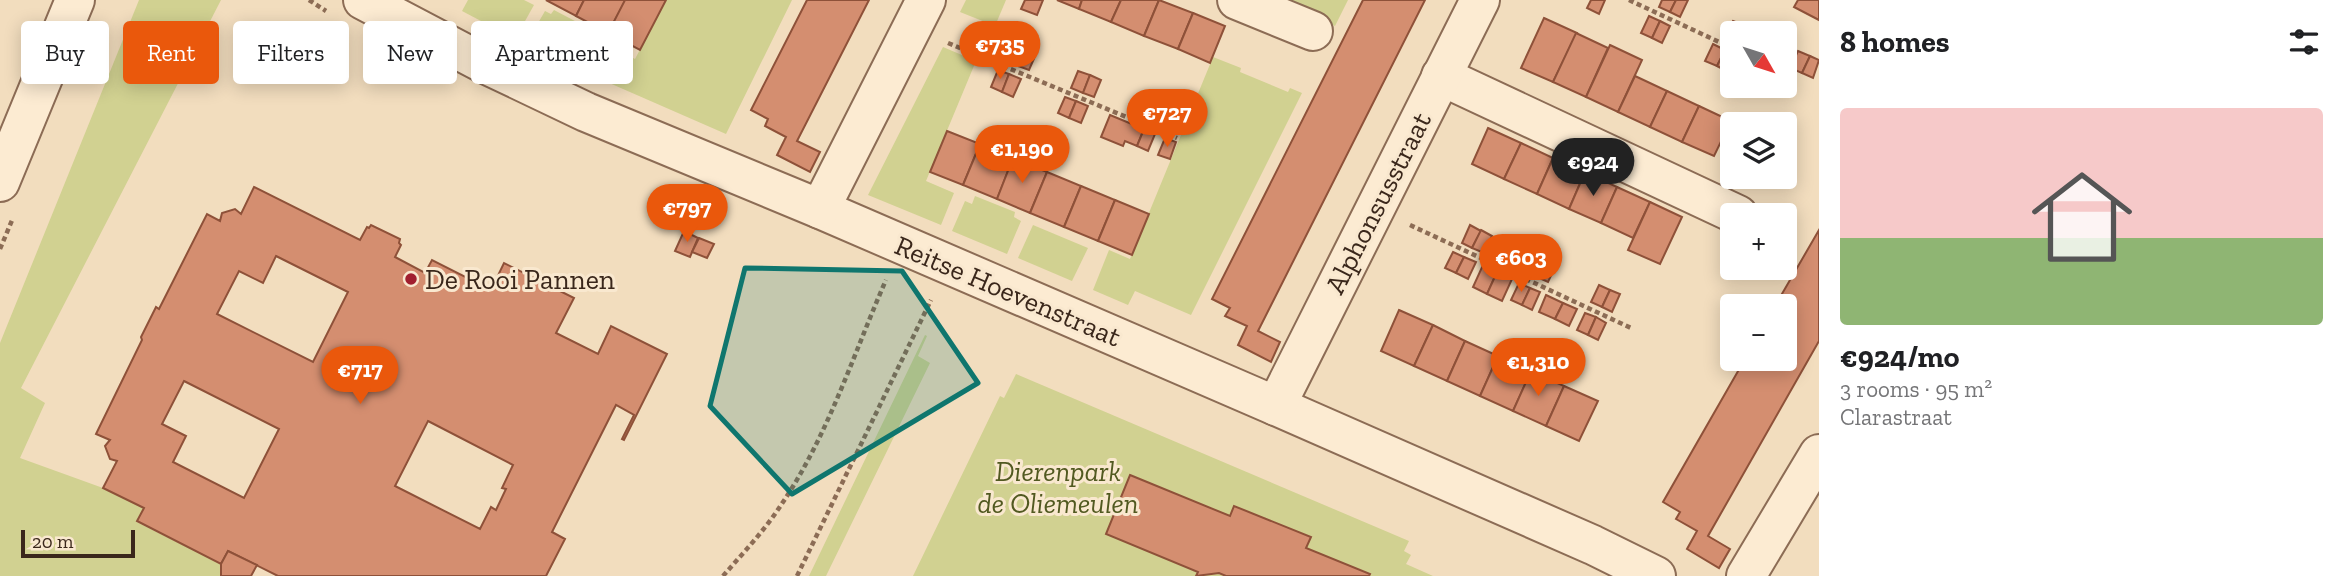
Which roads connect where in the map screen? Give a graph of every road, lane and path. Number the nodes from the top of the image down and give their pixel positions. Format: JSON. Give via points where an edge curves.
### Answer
{"nodes":[{"id":1,"x":75,"y":0,"type":"edge"},
{"id":2,"x":363,"y":0,"type":"edge"},
{"id":3,"x":1237,"y":0,"type":"edge"},
{"id":4,"x":1480,"y":0,"type":"edge"},
{"id":5,"x":1629,"y":0,"type":"edge"},
{"id":6,"x":919,"y":14,"type":"edge"},
{"id":7,"x":1314,"y":31,"type":"dead end"},
{"id":8,"x":1720,"y":42,"type":"edge"},
{"id":9,"x":1441,"y":76,"type":"junction"},
{"id":10,"x":1177,"y":138,"type":"dead end"},
{"id":11,"x":0,"y":182,"type":"edge"},
{"id":12,"x":1720,"y":207,"type":"edge"},
{"id":13,"x":820,"y":209,"type":"junction"},
{"id":14,"x":1374,"y":209,"type":"junction"},
{"id":15,"x":947,"y":265,"type":"junction"},
{"id":16,"x":888,"y":276,"type":"dead end"},
{"id":17,"x":1631,"y":328,"type":"dead end"},
{"id":18,"x":1276,"y":406,"type":"junction"},
{"id":19,"x":1819,"y":454,"type":"edge"},
{"id":20,"x":723,"y":576,"type":"edge"},
{"id":21,"x":797,"y":576,"type":"edge"},
{"id":22,"x":1656,"y":576,"type":"edge"},
{"id":23,"x":1746,"y":576,"type":"edge"}],
"edges":[{"from":1,"to":11,"type":"street"},
{"from":2,"to":13,"type":"street","name":"Reitse Hoevenstraat","via":[[586,113]]},
{"from":3,"to":7,"type":"street"},
{"from":4,"to":9,"type":"street","name":"Alphonsusstraat"},
{"from":5,"to":8,"type":"path"},
{"from":6,"to":10,"type":"path"},
{"from":6,"to":13,"type":"street"},
{"from":9,"to":12,"type":"street"},
{"from":9,"to":14,"type":"street","name":"Alphonsusstraat"},
{"from":13,"to":15,"type":"street","name":"Reitse Hoevenstraat"},
{"from":14,"to":17,"type":"path"},
{"from":14,"to":18,"type":"street","name":"Alphonsusstraat"},
{"from":15,"to":18,"type":"street","name":"Reitse Hoevenstraat"},
{"from":15,"to":21,"type":"path"},
{"from":16,"to":20,"type":"path","via":[[834,409],[809,457],[781,506]]},
{"from":18,"to":22,"type":"street","name":"Reitse Hoevenstraat"},
{"from":19,"to":23,"type":"street"}]}
